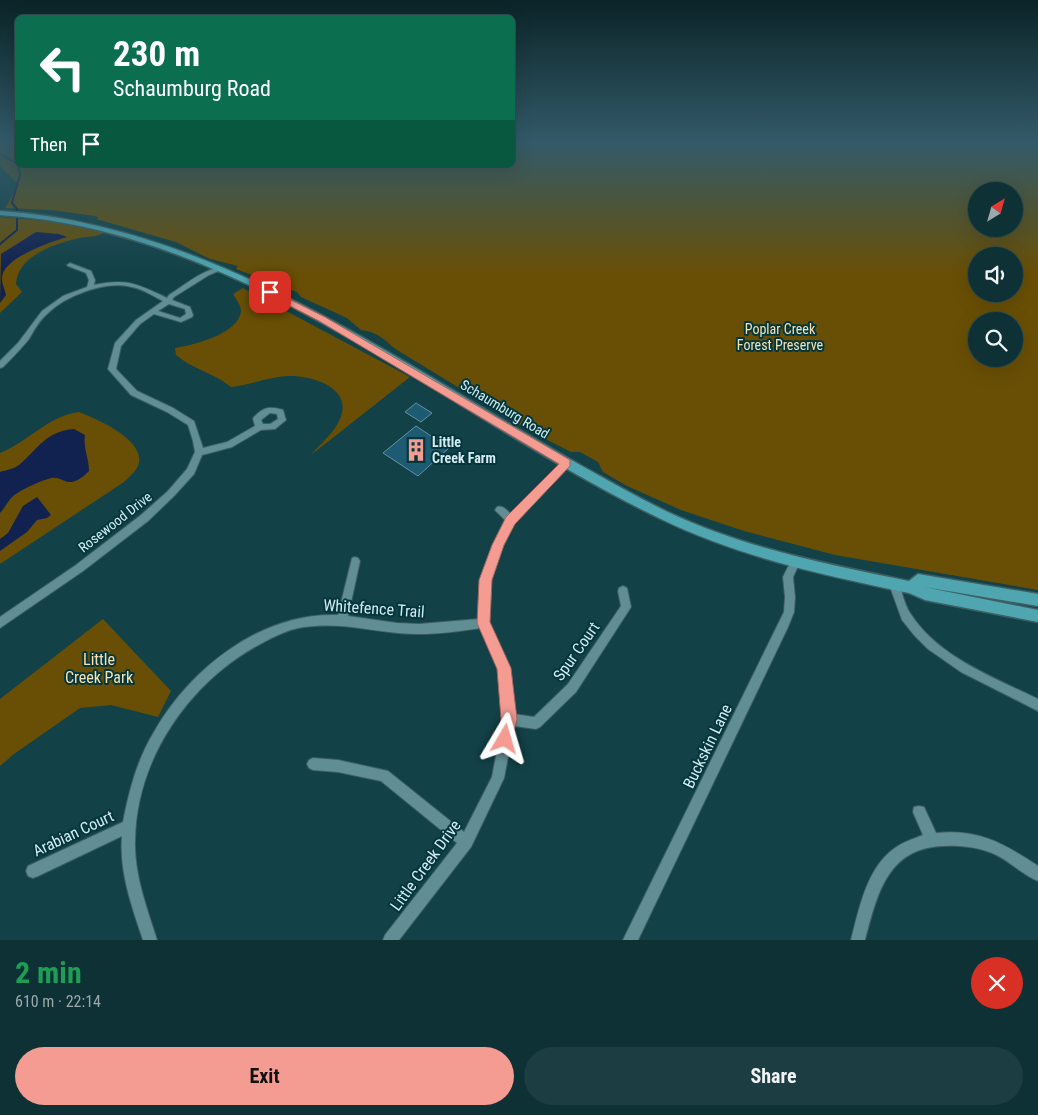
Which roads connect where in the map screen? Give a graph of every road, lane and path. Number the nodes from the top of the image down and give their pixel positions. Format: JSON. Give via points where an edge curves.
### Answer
{"nodes":[{"id":1,"x":0,"y":213,"type":"edge"},
{"id":2,"x":70,"y":265,"type":"dead end"},
{"id":3,"x":219,"y":269,"type":"junction"},
{"id":4,"x":90,"y":287,"type":"junction"},
{"id":5,"x":168,"y":301,"type":"junction"},
{"id":6,"x":154,"y":312,"type":"junction"},
{"id":7,"x":0,"y":365,"type":"edge"},
{"id":8,"x":260,"y":427,"type":"dead end"},
{"id":9,"x":200,"y":452,"type":"junction"},
{"id":10,"x":566,"y":463,"type":"junction"},
{"id":11,"x":500,"y":510,"type":"dead end"},
{"id":12,"x":511,"y":520,"type":"junction"},
{"id":13,"x":356,"y":561,"type":"dead end"},
{"id":14,"x":795,"y":562,"type":"junction"},
{"id":15,"x":894,"y":584,"type":"junction"},
{"id":16,"x":911,"y":587,"type":"junction"},
{"id":17,"x":624,"y":591,"type":"dead end"},
{"id":18,"x":1038,"y":600,"type":"edge"},
{"id":19,"x":1038,"y":616,"type":"edge"},
{"id":20,"x":342,"y":619,"type":"junction"},
{"id":21,"x":0,"y":623,"type":"edge"},
{"id":22,"x":484,"y":623,"type":"junction"},
{"id":23,"x":1038,"y":706,"type":"edge"},
{"id":24,"x":509,"y":719,"type":"junction"},
{"id":25,"x":313,"y":764,"type":"dead end"},
{"id":26,"x":919,"y":812,"type":"dead end"},
{"id":27,"x":128,"y":826,"type":"junction"},
{"id":28,"x":932,"y":840,"type":"junction"},
{"id":29,"x":466,"y":842,"type":"junction"},
{"id":30,"x":32,"y":871,"type":"dead end"},
{"id":31,"x":1038,"y":874,"type":"edge"},
{"id":32,"x":150,"y":940,"type":"edge"},
{"id":33,"x":390,"y":940,"type":"edge"},
{"id":34,"x":630,"y":940,"type":"edge"},
{"id":35,"x":858,"y":940,"type":"edge"}],
"edges":[{"from":1,"to":3,"type":"main road","name":"Schaumburg Road","via":[[80,221],[127,233]]},
{"from":2,"to":4,"type":"street","via":[[89,272]]},
{"from":3,"to":5,"type":"street","via":[[213,276]]},
{"from":3,"to":10,"type":"main road","name":"Schaumburg Road","via":[[322,319]]},
{"from":4,"to":5,"type":"street","via":[[130,284]]},
{"from":4,"to":7,"type":"street","via":[[60,300],[37,320],[24,342]]},
{"from":5,"to":6,"type":"street"},
{"from":5,"to":6,"type":"street","via":[[188,308],[190,315],[181,320]]},
{"from":6,"to":9,"type":"street","via":[[138,322],[118,345],[112,369],[134,393],[191,423]]},
{"from":8,"to":9,"type":"street","via":[[229,445]]},
{"from":9,"to":21,"type":"street","name":"Rosewood Drive","via":[[188,478],[146,519]]},
{"from":10,"to":12,"type":"street","name":"Little Creek Drive"},
{"from":10,"to":14,"type":"main road","name":"Schaumburg Road","via":[[667,518]]},
{"from":11,"to":12,"type":"street"},
{"from":12,"to":22,"type":"street","name":"Little Creek Drive","via":[[486,580]]},
{"from":13,"to":20,"type":"street"},
{"from":14,"to":15,"type":"main road","name":"Schaumburg Road"},
{"from":14,"to":34,"type":"street","name":"Buckskin Lane","via":[[788,577],[789,612]]},
{"from":15,"to":16,"type":"main road","name":"Schaumburg Road"},
{"from":15,"to":23,"type":"street","via":[[911,623],[939,652]]},
{"from":16,"to":18,"type":"main road","via":[[918,580]]},
{"from":16,"to":19,"type":"main road","via":[[925,594]]},
{"from":17,"to":24,"type":"street","name":"Spur Court","via":[[626,607],[572,688],[536,723]]},
{"from":20,"to":22,"type":"street","name":"Whitefence Trail","via":[[414,629]]},
{"from":20,"to":27,"type":"street","name":"Whitefence Trail","via":[[301,622],[284,627],[242,648],[212,670],[181,703],[148,755]]},
{"from":22,"to":24,"type":"street","name":"Little Creek Drive","via":[[504,668]]},
{"from":24,"to":29,"type":"street","name":"Little Creek Drive","via":[[498,778]]},
{"from":25,"to":29,"type":"street","via":[[384,775]]},
{"from":26,"to":28,"type":"street"},
{"from":27,"to":30,"type":"street","name":"Arabian Court"},
{"from":27,"to":32,"type":"street","name":"Whitefence Trail","via":[[130,877]]},
{"from":28,"to":31,"type":"street","via":[[961,839],[993,847]]},
{"from":28,"to":35,"type":"street","via":[[910,846],[890,862],[878,880]]},
{"from":29,"to":33,"type":"street","name":"Little Creek Drive"}]}
